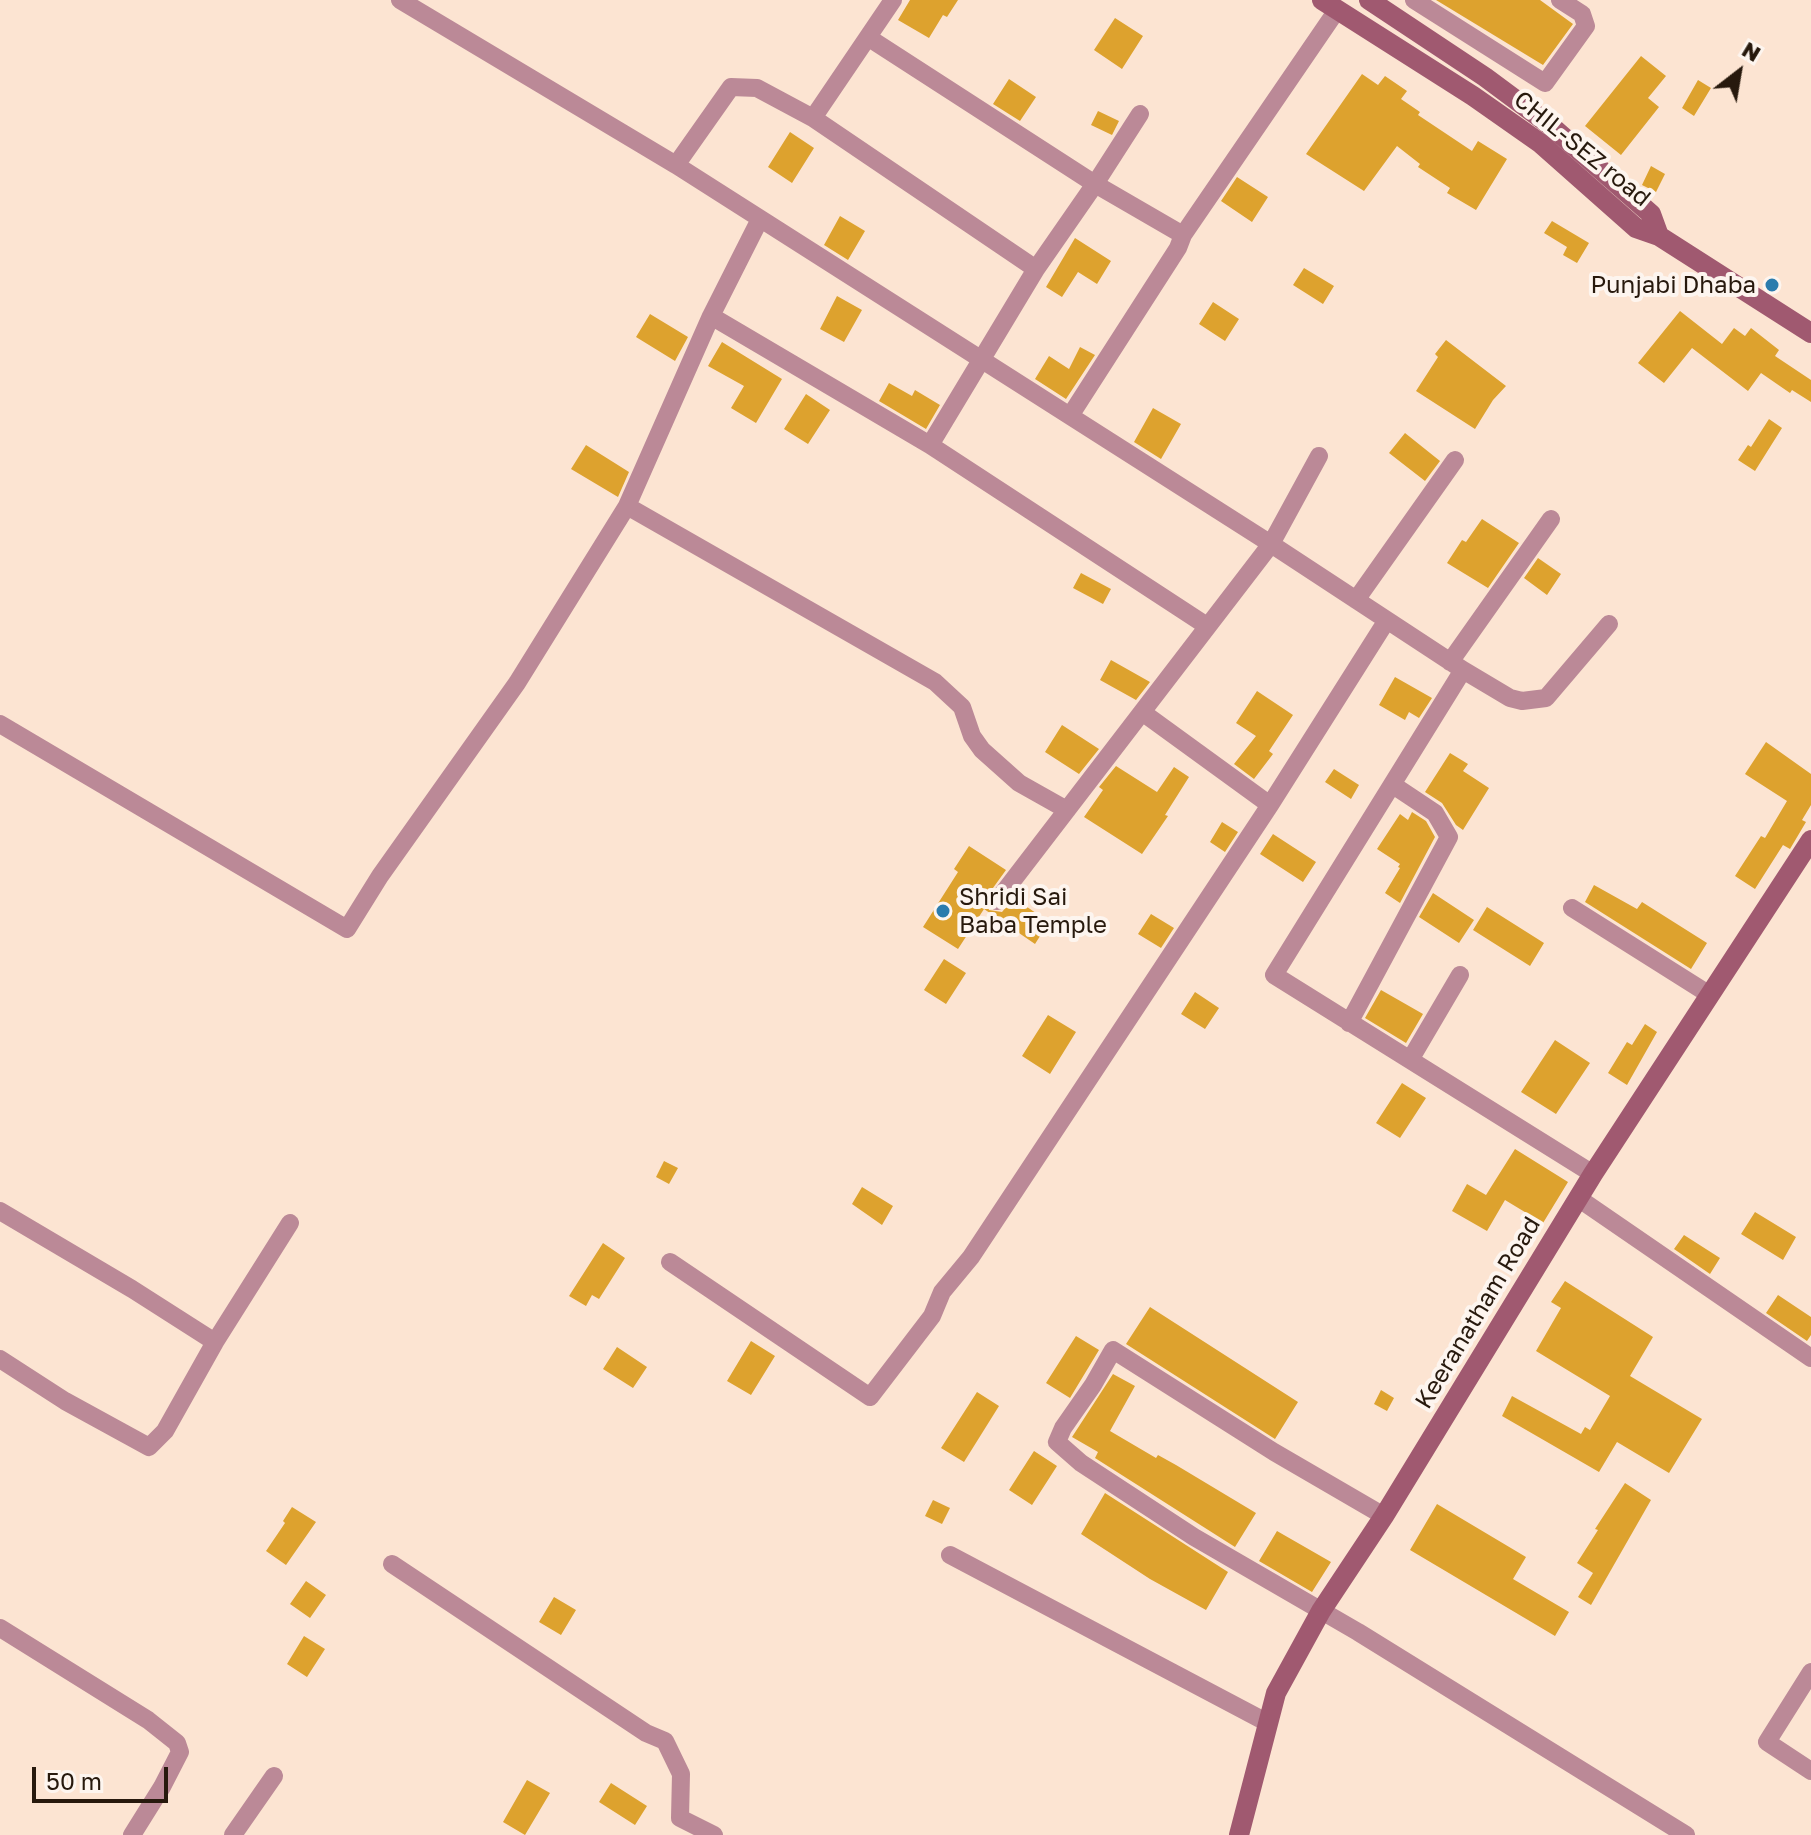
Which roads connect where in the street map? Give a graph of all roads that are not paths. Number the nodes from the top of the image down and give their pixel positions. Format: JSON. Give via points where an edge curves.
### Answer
{"nodes":[{"id":1,"x":400,"y":0,"type":"edge"},
{"id":2,"x":893,"y":0,"type":"edge"},
{"id":3,"x":1369,"y":0,"type":"edge"},
{"id":4,"x":1414,"y":0,"type":"edge"},
{"id":5,"x":1560,"y":0,"type":"edge"},
{"id":6,"x":1329,"y":5,"type":"edge"},
{"id":7,"x":869,"y":38,"type":"junction"},
{"id":8,"x":1140,"y":114,"type":"dead end"},
{"id":9,"x":813,"y":118,"type":"junction"},
{"id":10,"x":676,"y":165,"type":"junction"},
{"id":11,"x":1095,"y":184,"type":"junction"},
{"id":12,"x":760,"y":219,"type":"junction"},
{"id":13,"x":1183,"y":235,"type":"junction"},
{"id":14,"x":1659,"y":236,"type":"junction"},
{"id":15,"x":1036,"y":269,"type":"junction"},
{"id":16,"x":711,"y":316,"type":"junction"},
{"id":17,"x":1811,"y":333,"type":"edge"},
{"id":18,"x":981,"y":359,"type":"junction"},
{"id":19,"x":1070,"y":416,"type":"junction"},
{"id":20,"x":930,"y":445,"type":"junction"},
{"id":21,"x":1319,"y":456,"type":"dead end"},
{"id":22,"x":1455,"y":460,"type":"dead end"},
{"id":23,"x":627,"y":506,"type":"junction"},
{"id":24,"x":1551,"y":519,"type":"dead end"},
{"id":25,"x":1271,"y":544,"type":"junction"},
{"id":26,"x":1356,"y":600,"type":"junction"},
{"id":27,"x":1387,"y":620,"type":"junction"},
{"id":28,"x":1609,"y":624,"type":"dead end"},
{"id":29,"x":1207,"y":626,"type":"junction"},
{"id":30,"x":1457,"y":666,"type":"junction"},
{"id":31,"x":1142,"y":712,"type":"junction"},
{"id":32,"x":0,"y":724,"type":"edge"},
{"id":33,"x":1393,"y":785,"type":"junction"},
{"id":34,"x":1270,"y":805,"type":"junction"},
{"id":35,"x":1067,"y":810,"type":"junction"},
{"id":36,"x":1811,"y":840,"type":"edge"},
{"id":37,"x":997,"y":901,"type":"dead end"},
{"id":38,"x":1572,"y":908,"type":"dead end"},
{"id":39,"x":1460,"y":975,"type":"dead end"},
{"id":40,"x":1710,"y":995,"type":"junction"},
{"id":41,"x":1349,"y":1023,"type":"junction"},
{"id":42,"x":1410,"y":1060,"type":"junction"},
{"id":43,"x":1593,"y":1174,"type":"junction"},
{"id":44,"x":1578,"y":1198,"type":"junction"},
{"id":45,"x":0,"y":1211,"type":"edge"},
{"id":46,"x":290,"y":1223,"type":"dead end"},
{"id":47,"x":670,"y":1262,"type":"dead end"},
{"id":48,"x":215,"y":1342,"type":"junction"},
{"id":49,"x":1811,"y":1358,"type":"edge"},
{"id":50,"x":0,"y":1359,"type":"edge"},
{"id":51,"x":1384,"y":1516,"type":"junction"},
{"id":52,"x":950,"y":1555,"type":"dead end"},
{"id":53,"x":392,"y":1564,"type":"dead end"},
{"id":54,"x":1321,"y":1611,"type":"junction"},
{"id":55,"x":0,"y":1628,"type":"edge"},
{"id":56,"x":1811,"y":1672,"type":"edge"},
{"id":57,"x":1268,"y":1723,"type":"junction"},
{"id":58,"x":1811,"y":1771,"type":"edge"},
{"id":59,"x":274,"y":1776,"type":"dead end"},
{"id":60,"x":132,"y":1835,"type":"edge"},
{"id":61,"x":233,"y":1835,"type":"edge"},
{"id":62,"x":714,"y":1835,"type":"edge"},
{"id":63,"x":1239,"y":1835,"type":"edge"},
{"id":64,"x":1686,"y":1835,"type":"edge"}],
"edges":[{"from":1,"to":10,"type":"street"},
{"from":2,"to":7,"type":"street"},
{"from":3,"to":14,"type":"street","name":"CHIL-SEZ road","via":[[1551,126],[1651,214]]},
{"from":4,"to":5,"type":"street","via":[[1545,83],[1586,26],[1582,14]]},
{"from":6,"to":13,"type":"street"},
{"from":6,"to":14,"type":"street","name":"CHIL-SEZ road","via":[[1473,96],[1540,143],[1636,228]]},
{"from":7,"to":9,"type":"street"},
{"from":7,"to":11,"type":"street"},
{"from":8,"to":11,"type":"street"},
{"from":9,"to":10,"type":"street","via":[[757,88],[731,87]]},
{"from":9,"to":15,"type":"street"},
{"from":10,"to":12,"type":"street"},
{"from":11,"to":13,"type":"street"},
{"from":11,"to":15,"type":"street"},
{"from":12,"to":16,"type":"street"},
{"from":12,"to":18,"type":"street"},
{"from":13,"to":19,"type":"street"},
{"from":14,"to":17,"type":"street","name":"CHIL-SEZ road"},
{"from":15,"to":18,"type":"street"},
{"from":16,"to":20,"type":"street"},
{"from":16,"to":23,"type":"street"},
{"from":18,"to":19,"type":"street"},
{"from":18,"to":20,"type":"street"},
{"from":19,"to":25,"type":"street"},
{"from":20,"to":29,"type":"street"},
{"from":21,"to":25,"type":"street"},
{"from":22,"to":26,"type":"street"},
{"from":23,"to":32,"type":"street","via":[[517,683],[347,929]]},
{"from":23,"to":35,"type":"street","via":[[935,682],[962,707],[982,750],[1019,783]]},
{"from":24,"to":30,"type":"street"},
{"from":25,"to":26,"type":"street"},
{"from":25,"to":29,"type":"street"},
{"from":26,"to":27,"type":"street"},
{"from":27,"to":30,"type":"street"},
{"from":27,"to":34,"type":"street"},
{"from":28,"to":30,"type":"street","via":[[1546,698],[1510,698]]},
{"from":29,"to":31,"type":"street"},
{"from":30,"to":33,"type":"street"},
{"from":31,"to":34,"type":"street"},
{"from":31,"to":35,"type":"street"},
{"from":33,"to":41,"type":"street","via":[[1435,813],[1449,837]]},
{"from":33,"to":41,"type":"street","via":[[1274,975]]},
{"from":34,"to":47,"type":"street","via":[[971,1257],[942,1292],[932,1316],[870,1397]]},
{"from":35,"to":37,"type":"street"},
{"from":36,"to":40,"type":"street","name":"Keeranatham Road"},
{"from":38,"to":40,"type":"street"},
{"from":39,"to":42,"type":"street"},
{"from":40,"to":43,"type":"street","name":"Keeranatham Road"},
{"from":41,"to":42,"type":"street"},
{"from":42,"to":43,"type":"street"},
{"from":43,"to":44,"type":"street","name":"Keeranatham Road"},
{"from":44,"to":49,"type":"street"},
{"from":44,"to":51,"type":"street","name":"Keeranatham Road"},
{"from":45,"to":48,"type":"street"},
{"from":46,"to":48,"type":"street"},
{"from":48,"to":50,"type":"street","via":[[165,1431],[149,1447]]},
{"from":51,"to":54,"type":"street","name":"Keeranatham Road"},
{"from":51,"to":54,"type":"street","via":[[1113,1350],[1057,1442],[1194,1537]]},
{"from":52,"to":57,"type":"street"},
{"from":53,"to":62,"type":"street","via":[[665,1741],[681,1774],[680,1818]]},
{"from":54,"to":57,"type":"street","name":"Keeranatham Road","via":[[1276,1693]]},
{"from":54,"to":64,"type":"street"},
{"from":55,"to":60,"type":"street","via":[[177,1743],[180,1752]]},
{"from":56,"to":58,"type":"street","via":[[1767,1742]]},
{"from":57,"to":63,"type":"street","name":"Keeranatham Road"},
{"from":59,"to":61,"type":"street"}]}
